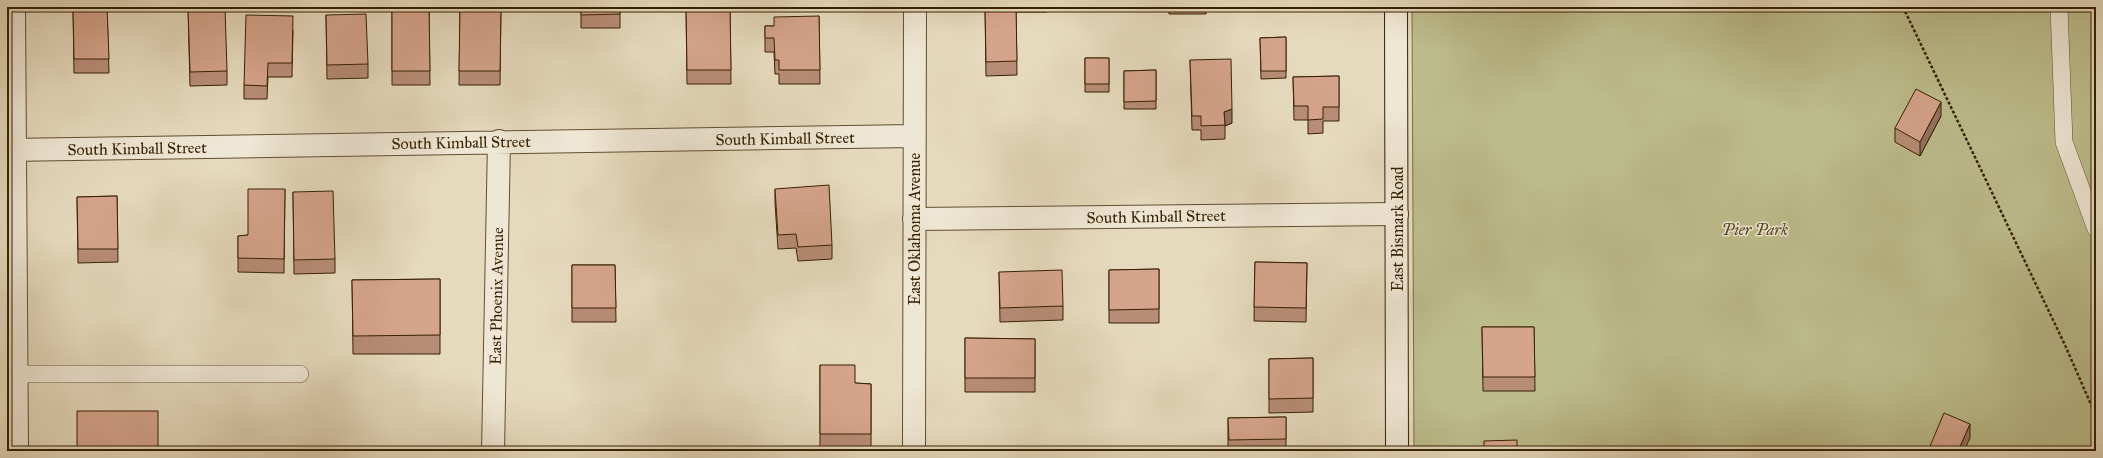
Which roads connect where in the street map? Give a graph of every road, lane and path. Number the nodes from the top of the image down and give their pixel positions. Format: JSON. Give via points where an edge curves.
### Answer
{"nodes":[{"id":1,"x":14,"y":7,"type":"edge"},
{"id":2,"x":915,"y":7,"type":"edge"},
{"id":3,"x":1396,"y":7,"type":"edge"},
{"id":4,"x":1903,"y":7,"type":"edge"},
{"id":5,"x":2059,"y":7,"type":"edge"},
{"id":6,"x":914,"y":136,"type":"junction"},
{"id":7,"x":499,"y":142,"type":"junction"},
{"id":8,"x":11,"y":150,"type":"edge"},
{"id":9,"x":1397,"y":214,"type":"junction"},
{"id":10,"x":914,"y":219,"type":"junction"},
{"id":11,"x":2096,"y":229,"type":"edge"},
{"id":12,"x":16,"y":374,"type":"junction"},
{"id":13,"x":300,"y":374,"type":"dead end"},
{"id":14,"x":2096,"y":416,"type":"edge"},
{"id":15,"x":17,"y":451,"type":"edge"},
{"id":16,"x":493,"y":451,"type":"edge"},
{"id":17,"x":914,"y":451,"type":"edge"},
{"id":18,"x":1397,"y":451,"type":"edge"}],
"edges":[{"from":1,"to":8,"type":"street"},
{"from":2,"to":6,"type":"street","name":"East Oklahoma Avenue"},
{"from":3,"to":9,"type":"street","name":"East Bismark Road"},
{"from":4,"to":14,"type":"path","via":[[2065,345]]},
{"from":5,"to":11,"type":"lane","via":[[2064,142]]},
{"from":6,"to":7,"type":"street","name":"South Kimball Street"},
{"from":6,"to":10,"type":"street","name":"East Oklahoma Avenue"},
{"from":7,"to":8,"type":"street","name":"South Kimball Street"},
{"from":7,"to":16,"type":"street","name":"East Phoenix Avenue"},
{"from":8,"to":12,"type":"street"},
{"from":9,"to":10,"type":"street","name":"South Kimball Street"},
{"from":9,"to":18,"type":"street","name":"East Bismark Road"},
{"from":10,"to":17,"type":"street","name":"East Oklahoma Avenue"},
{"from":12,"to":13,"type":"lane"},
{"from":12,"to":15,"type":"street"}]}
